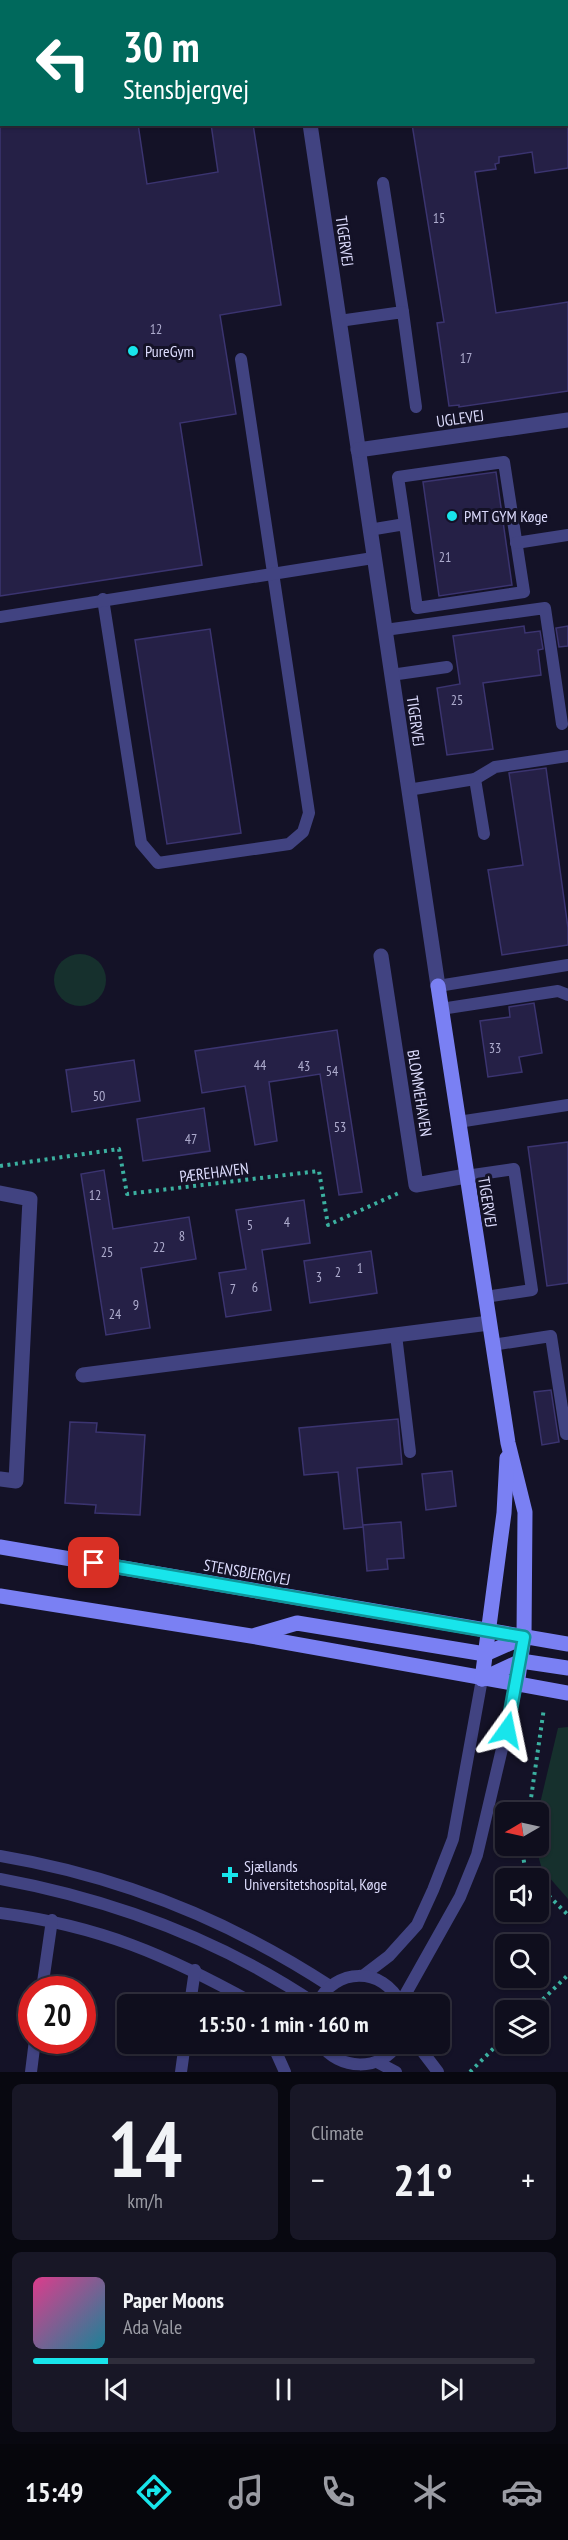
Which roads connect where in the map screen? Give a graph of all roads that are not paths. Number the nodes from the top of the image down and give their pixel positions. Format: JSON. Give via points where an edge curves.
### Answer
{"nodes":[{"id":1,"x":310,"y":126,"type":"edge"},
{"id":2,"x":383,"y":183,"type":"dead end"},
{"id":3,"x":403,"y":312,"type":"junction"},
{"id":4,"x":339,"y":321,"type":"junction"},
{"id":5,"x":241,"y":359,"type":"dead end"},
{"id":6,"x":416,"y":407,"type":"dead end"},
{"id":7,"x":568,"y":420,"type":"edge"},
{"id":8,"x":357,"y":450,"type":"junction"},
{"id":9,"x":405,"y":524,"type":"junction"},
{"id":10,"x":369,"y":530,"type":"junction"},
{"id":11,"x":568,"y":535,"type":"edge"},
{"id":12,"x":516,"y":543,"type":"junction"},
{"id":13,"x":373,"y":558,"type":"junction"},
{"id":14,"x":274,"y":573,"type":"junction"},
{"id":15,"x":103,"y":599,"type":"junction"},
{"id":16,"x":0,"y":616,"type":"edge"},
{"id":17,"x":385,"y":630,"type":"junction"},
{"id":18,"x":447,"y":667,"type":"dead end"},
{"id":19,"x":391,"y":675,"type":"junction"},
{"id":20,"x":562,"y":724,"type":"dead end"},
{"id":21,"x":568,"y":756,"type":"edge"},
{"id":22,"x":475,"y":779,"type":"junction"},
{"id":23,"x":408,"y":790,"type":"junction"},
{"id":24,"x":484,"y":834,"type":"dead end"},
{"id":25,"x":381,"y":956,"type":"dead end"},
{"id":26,"x":568,"y":965,"type":"edge"},
{"id":27,"x":438,"y":986,"type":"junction"},
{"id":28,"x":568,"y":995,"type":"edge"},
{"id":29,"x":441,"y":1009,"type":"junction"},
{"id":30,"x":568,"y":1105,"type":"edge"},
{"id":31,"x":458,"y":1122,"type":"junction"},
{"id":32,"x":466,"y":1176,"type":"junction"},
{"id":33,"x":0,"y":1193,"type":"edge"},
{"id":34,"x":485,"y":1297,"type":"junction"},
{"id":35,"x":489,"y":1323,"type":"junction"},
{"id":36,"x":396,"y":1335,"type":"junction"},
{"id":37,"x":492,"y":1345,"type":"junction"},
{"id":38,"x":83,"y":1375,"type":"dead end"},
{"id":39,"x":566,"y":1434,"type":"dead end"},
{"id":40,"x":508,"y":1443,"type":"junction"},
{"id":41,"x":410,"y":1452,"type":"dead end"},
{"id":42,"x":0,"y":1479,"type":"edge"},
{"id":43,"x":0,"y":1547,"type":"edge"},
{"id":44,"x":0,"y":1596,"type":"edge"},
{"id":45,"x":488,"y":1632,"type":"junction"},
{"id":46,"x":251,"y":1636,"type":"junction"},
{"id":47,"x":524,"y":1637,"type":"junction"},
{"id":48,"x":568,"y":1644,"type":"edge"},
{"id":49,"x":485,"y":1654,"type":"junction"},
{"id":50,"x":521,"y":1661,"type":"junction"},
{"id":51,"x":568,"y":1668,"type":"edge"},
{"id":52,"x":482,"y":1679,"type":"junction"},
{"id":53,"x":517,"y":1685,"type":"junction"},
{"id":54,"x":568,"y":1693,"type":"edge"},
{"id":55,"x":0,"y":1856,"type":"edge"},
{"id":56,"x":0,"y":1879,"type":"edge"},
{"id":57,"x":0,"y":1913,"type":"edge"},
{"id":58,"x":52,"y":1920,"type":"junction"},
{"id":59,"x":195,"y":1970,"type":"junction"},
{"id":60,"x":364,"y":1975,"type":"junction"},
{"id":61,"x":44,"y":1976,"type":"edge"},
{"id":62,"x":330,"y":1986,"type":"junction"},
{"id":63,"x":191,"y":1994,"type":"edge"},
{"id":64,"x":237,"y":1994,"type":"edge"},
{"id":65,"x":300,"y":1994,"type":"edge"},
{"id":66,"x":324,"y":1994,"type":"edge"},
{"id":67,"x":394,"y":1994,"type":"edge"},
{"id":68,"x":406,"y":1994,"type":"edge"},
{"id":69,"x":33,"y":2054,"type":"edge"},
{"id":70,"x":183,"y":2054,"type":"edge"},
{"id":71,"x":276,"y":2054,"type":"edge"},
{"id":72,"x":330,"y":2054,"type":"edge"},
{"id":73,"x":389,"y":2054,"type":"edge"},
{"id":74,"x":424,"y":2054,"type":"edge"},
{"id":75,"x":377,"y":2062,"type":"junction"},
{"id":76,"x":283,"y":2071,"type":"edge"},
{"id":77,"x":31,"y":2072,"type":"edge"},
{"id":78,"x":181,"y":2072,"type":"edge"},
{"id":79,"x":396,"y":2072,"type":"edge"},
{"id":80,"x":438,"y":2072,"type":"edge"}],
"edges":[{"from":1,"to":4,"type":"street","name":"TIGERVEJ"},
{"from":2,"to":3,"type":"lane"},
{"from":3,"to":4,"type":"lane"},
{"from":3,"to":6,"type":"lane"},
{"from":4,"to":8,"type":"street","name":"TIGERVEJ"},
{"from":5,"to":14,"type":"lane"},
{"from":7,"to":8,"type":"street","name":"UGLEVEJ"},
{"from":8,"to":10,"type":"street","name":"TIGERVEJ"},
{"from":9,"to":10,"type":"lane"},
{"from":9,"to":12,"type":"lane","via":[[398,477],[504,462]]},
{"from":9,"to":12,"type":"lane","via":[[417,608],[524,592]]},
{"from":10,"to":13,"type":"street","name":"TIGERVEJ"},
{"from":11,"to":12,"type":"lane"},
{"from":13,"to":14,"type":"lane"},
{"from":13,"to":17,"type":"street","name":"TIGERVEJ"},
{"from":14,"to":15,"type":"lane"},
{"from":14,"to":15,"type":"lane","via":[[309,813],[303,832],[289,844],[158,863],[141,843]]},
{"from":15,"to":16,"type":"lane"},
{"from":17,"to":19,"type":"street","name":"TIGERVEJ"},
{"from":17,"to":20,"type":"lane","via":[[544,608]]},
{"from":18,"to":19,"type":"lane"},
{"from":19,"to":23,"type":"street","name":"TIGERVEJ"},
{"from":21,"to":22,"type":"lane","via":[[495,768]]},
{"from":22,"to":23,"type":"lane"},
{"from":22,"to":24,"type":"lane"},
{"from":23,"to":27,"type":"street","name":"TIGERVEJ"},
{"from":25,"to":32,"type":"street","name":"BLOMMEHAVEN","via":[[416,1185]]},
{"from":26,"to":27,"type":"lane"},
{"from":27,"to":29,"type":"street","name":"TIGERVEJ"},
{"from":28,"to":29,"type":"lane","via":[[558,991]]},
{"from":29,"to":31,"type":"street","name":"TIGERVEJ"},
{"from":30,"to":31,"type":"lane"},
{"from":31,"to":32,"type":"street","name":"TIGERVEJ"},
{"from":32,"to":34,"type":"street","name":"TIGERVEJ"},
{"from":32,"to":34,"type":"lane","via":[[514,1169],[532,1290]]},
{"from":33,"to":42,"type":"street","via":[[30,1199],[16,1481]]},
{"from":34,"to":35,"type":"street","name":"TIGERVEJ"},
{"from":35,"to":36,"type":"street"},
{"from":35,"to":37,"type":"street","name":"TIGERVEJ"},
{"from":36,"to":38,"type":"street"},
{"from":36,"to":41,"type":"lane"},
{"from":37,"to":39,"type":"lane","via":[[551,1336]]},
{"from":37,"to":40,"type":"street","name":"TIGERVEJ"},
{"from":40,"to":45,"type":"street","name":"TIGERVEJ","via":[[504,1513]]},
{"from":40,"to":47,"type":"street","name":"TIGERVEJ","via":[[525,1512]]},
{"from":43,"to":45,"type":"street","name":"STENSBJERGVEJ"},
{"from":44,"to":46,"type":"street"},
{"from":45,"to":47,"type":"street","name":"STENSBJERGVEJ"},
{"from":45,"to":49,"type":"street"},
{"from":46,"to":49,"type":"street","via":[[297,1623]]},
{"from":46,"to":52,"type":"street"},
{"from":47,"to":48,"type":"street","name":"STENSBJERGVEJ"},
{"from":47,"to":49,"type":"street"},
{"from":47,"to":50,"type":"street"},
{"from":49,"to":52,"type":"street"},
{"from":50,"to":51,"type":"street"},
{"from":50,"to":52,"type":"street"},
{"from":50,"to":53,"type":"street"},
{"from":52,"to":53,"type":"street"},
{"from":52,"to":60,"type":"lane","via":[[453,1839],[441,1870],[417,1925]]},
{"from":53,"to":54,"type":"street"},
{"from":53,"to":68,"type":"lane","via":[[477,1855],[460,1897]]},
{"from":55,"to":62,"type":"lane","via":[[55,1866],[159,1897],[258,1942]]},
{"from":56,"to":65,"type":"lane","via":[[50,1888],[151,1918],[247,1962]]},
{"from":57,"to":58,"type":"lane"},
{"from":58,"to":59,"type":"lane","via":[[121,1939]]},
{"from":58,"to":61,"type":"lane"},
{"from":59,"to":63,"type":"lane"},
{"from":59,"to":64,"type":"lane"},
{"from":60,"to":62,"type":"lane","via":[[346,1977]]},
{"from":60,"to":67,"type":"lane","via":[[386,1983]]},
{"from":62,"to":66,"type":"lane"},
{"from":69,"to":77,"type":"lane"},
{"from":70,"to":78,"type":"lane"},
{"from":71,"to":76,"type":"lane"},
{"from":72,"to":75,"type":"lane","via":[[343,2063]]},
{"from":73,"to":75,"type":"lane"},
{"from":74,"to":80,"type":"lane"},
{"from":75,"to":79,"type":"lane"}]}
